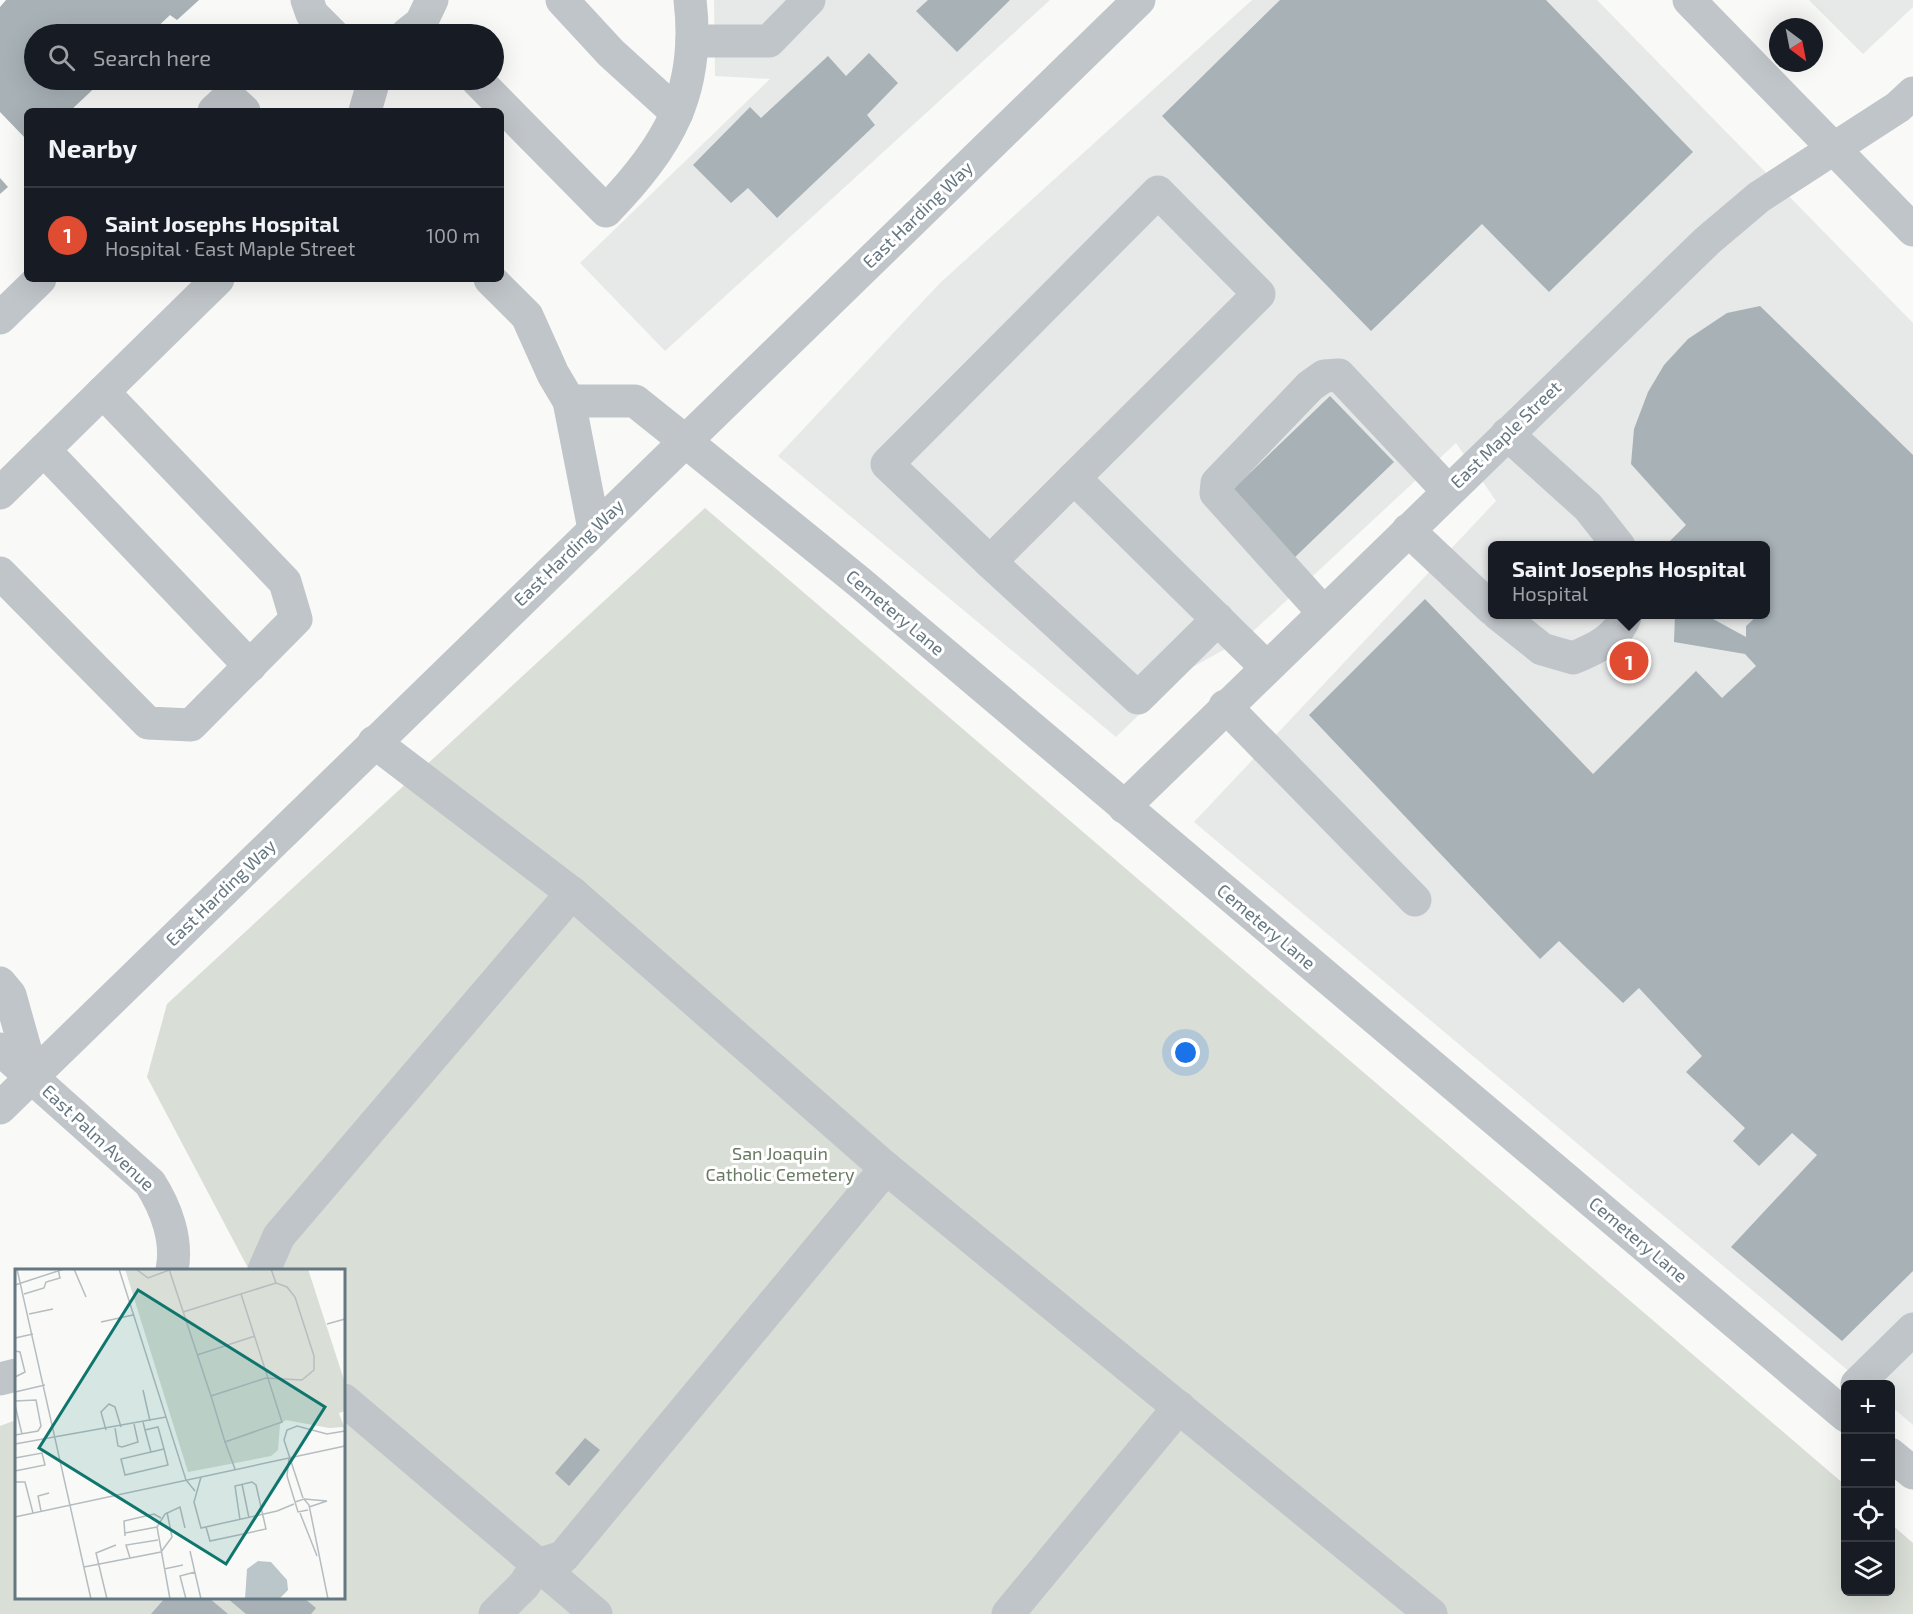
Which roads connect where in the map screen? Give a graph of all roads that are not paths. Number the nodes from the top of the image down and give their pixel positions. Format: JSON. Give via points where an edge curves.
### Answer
{"nodes":[{"id":1,"x":307,"y":0,"type":"edge"},
{"id":2,"x":432,"y":0,"type":"edge"},
{"id":3,"x":562,"y":0,"type":"edge"},
{"id":4,"x":690,"y":0,"type":"edge"},
{"id":5,"x":809,"y":0,"type":"edge"},
{"id":6,"x":1139,"y":0,"type":"edge"},
{"id":7,"x":1689,"y":0,"type":"edge"},
{"id":8,"x":322,"y":24,"type":"edge"},
{"id":9,"x":420,"y":24,"type":"edge"},
{"id":10,"x":692,"y":42,"type":"junction"},
{"id":11,"x":371,"y":90,"type":"edge"},
{"id":12,"x":487,"y":90,"type":"edge"},
{"id":13,"x":1913,"y":93,"type":"edge"},
{"id":14,"x":217,"y":108,"type":"edge"},
{"id":15,"x":241,"y":108,"type":"edge"},
{"id":16,"x":366,"y":108,"type":"edge"},
{"id":17,"x":677,"y":113,"type":"junction"},
{"id":18,"x":1833,"y":147,"type":"junction"},
{"id":19,"x":1913,"y":230,"type":"edge"},
{"id":20,"x":37,"y":282,"type":"edge"},
{"id":21,"x":215,"y":282,"type":"edge"},
{"id":22,"x":492,"y":282,"type":"edge"},
{"id":23,"x":0,"y":318,"type":"edge"},
{"id":24,"x":103,"y":392,"type":"junction"},
{"id":25,"x":569,"y":401,"type":"junction"},
{"id":26,"x":1507,"y":434,"type":"junction"},
{"id":27,"x":685,"y":441,"type":"junction"},
{"id":28,"x":44,"y":450,"type":"junction"},
{"id":29,"x":1074,"y":478,"type":"junction"},
{"id":30,"x":1448,"y":491,"type":"junction"},
{"id":31,"x":0,"y":493,"type":"edge"},
{"id":32,"x":594,"y":529,"type":"junction"},
{"id":33,"x":1408,"y":530,"type":"junction"},
{"id":34,"x":1615,"y":541,"type":"edge"},
{"id":35,"x":990,"y":562,"type":"junction"},
{"id":36,"x":0,"y":573,"type":"edge"},
{"id":37,"x":1488,"y":605,"type":"edge"},
{"id":38,"x":1323,"y":612,"type":"junction"},
{"id":39,"x":1218,"y":619,"type":"junction"},
{"id":40,"x":1503,"y":619,"type":"edge"},
{"id":41,"x":1625,"y":619,"type":"edge"},
{"id":42,"x":250,"y":666,"type":"junction"},
{"id":43,"x":1266,"y":667,"type":"junction"},
{"id":44,"x":1225,"y":706,"type":"junction"},
{"id":45,"x":374,"y":742,"type":"junction"},
{"id":46,"x":1124,"y":807,"type":"junction"},
{"id":47,"x":572,"y":893,"type":"junction"},
{"id":48,"x":1415,"y":900,"type":"dead end"},
{"id":49,"x":0,"y":983,"type":"edge"},
{"id":50,"x":0,"y":1049,"type":"edge"},
{"id":51,"x":33,"y":1077,"type":"junction"},
{"id":52,"x":0,"y":1108,"type":"edge"},
{"id":53,"x":888,"y":1170,"type":"junction"},
{"id":54,"x":172,"y":1269,"type":"edge"},
{"id":55,"x":264,"y":1269,"type":"edge"},
{"id":56,"x":1913,"y":1329,"type":"edge"},
{"id":57,"x":15,"y":1375,"type":"edge"},
{"id":58,"x":0,"y":1379,"type":"edge"},
{"id":59,"x":1866,"y":1380,"type":"edge"},
{"id":60,"x":1841,"y":1397,"type":"edge"},
{"id":61,"x":345,"y":1401,"type":"edge"},
{"id":62,"x":1179,"y":1407,"type":"junction"},
{"id":63,"x":1895,"y":1458,"type":"edge"},
{"id":64,"x":1913,"y":1473,"type":"edge"},
{"id":65,"x":537,"y":1564,"type":"junction"},
{"id":66,"x":495,"y":1614,"type":"edge"},
{"id":67,"x":596,"y":1614,"type":"edge"},
{"id":68,"x":1008,"y":1614,"type":"edge"},
{"id":69,"x":1431,"y":1614,"type":"edge"}],
"edges":[{"from":1,"to":8,"type":"street","via":[[312,14]]},
{"from":2,"to":9,"type":"street"},
{"from":3,"to":17,"type":"street","via":[[610,53]]},
{"from":4,"to":10,"type":"street"},
{"from":5,"to":10,"type":"street","via":[[769,40]]},
{"from":6,"to":27,"type":"street","name":"East Harding Way"},
{"from":7,"to":18,"type":"street"},
{"from":10,"to":17,"type":"street"},
{"from":11,"to":16,"type":"street"},
{"from":12,"to":17,"type":"street","via":[[606,211],[658,151]]},
{"from":13,"to":18,"type":"street","name":"East Maple Street","via":[[1898,107]]},
{"from":14,"to":15,"type":"street","via":[[228,97]]},
{"from":18,"to":19,"type":"street"},
{"from":18,"to":26,"type":"street","name":"East Maple Street","via":[[1759,197],[1707,241]]},
{"from":20,"to":23,"type":"street"},
{"from":21,"to":24,"type":"street"},
{"from":22,"to":25,"type":"street","via":[[527,316]]},
{"from":24,"to":28,"type":"street"},
{"from":24,"to":42,"type":"street","via":[[285,582],[296,619]]},
{"from":25,"to":27,"type":"street","name":"Cemetery Lane","via":[[635,401]]},
{"from":25,"to":32,"type":"street"},
{"from":26,"to":30,"type":"street","name":"East Maple Street"},
{"from":26,"to":34,"type":"street","via":[[1588,507]]},
{"from":27,"to":32,"type":"street","name":"East Harding Way"},
{"from":27,"to":46,"type":"street","name":"Cemetery Lane","via":[[858,581]]},
{"from":28,"to":31,"type":"street"},
{"from":28,"to":42,"type":"street"},
{"from":29,"to":35,"type":"street"},
{"from":29,"to":35,"type":"street","via":[[1259,294],[1158,192],[887,464]]},
{"from":29,"to":39,"type":"street"},
{"from":30,"to":33,"type":"street","name":"East Maple Street"},
{"from":30,"to":38,"type":"street","via":[[1339,375],[1324,376],[1310,386],[1216,483],[1216,493]]},
{"from":32,"to":45,"type":"street","name":"East Harding Way"},
{"from":33,"to":37,"type":"street"},
{"from":33,"to":38,"type":"street","name":"East Maple Street"},
{"from":35,"to":39,"type":"street","via":[[1138,698]]},
{"from":36,"to":42,"type":"street","via":[[148,723],[191,725]]},
{"from":38,"to":43,"type":"street","name":"East Maple Street"},
{"from":39,"to":43,"type":"street"},
{"from":40,"to":41,"type":"street","via":[[1542,649],[1573,658],[1602,646]]},
{"from":43,"to":44,"type":"street","name":"East Maple Street"},
{"from":44,"to":46,"type":"street","name":"East Maple Street"},
{"from":44,"to":48,"type":"street"},
{"from":45,"to":47,"type":"street"},
{"from":45,"to":51,"type":"street","name":"East Harding Way"},
{"from":46,"to":60,"type":"street","name":"Cemetery Lane"},
{"from":47,"to":53,"type":"street"},
{"from":47,"to":55,"type":"street","via":[[279,1236]]},
{"from":49,"to":51,"type":"street","via":[[10,995]]},
{"from":50,"to":51,"type":"street","name":"East Palm Avenue"},
{"from":51,"to":52,"type":"street","name":"East Harding Way"},
{"from":51,"to":54,"type":"street","name":"East Palm Avenue","via":[[150,1183],[163,1204],[173,1241]]},
{"from":53,"to":62,"type":"street"},
{"from":53,"to":65,"type":"street","via":[[563,1557]]},
{"from":56,"to":59,"type":"street"},
{"from":57,"to":58,"type":"street"},
{"from":61,"to":65,"type":"street"},
{"from":62,"to":68,"type":"street"},
{"from":62,"to":69,"type":"street"},
{"from":63,"to":64,"type":"street"},
{"from":65,"to":66,"type":"street","via":[[524,1586]]},
{"from":65,"to":67,"type":"street"}]}
